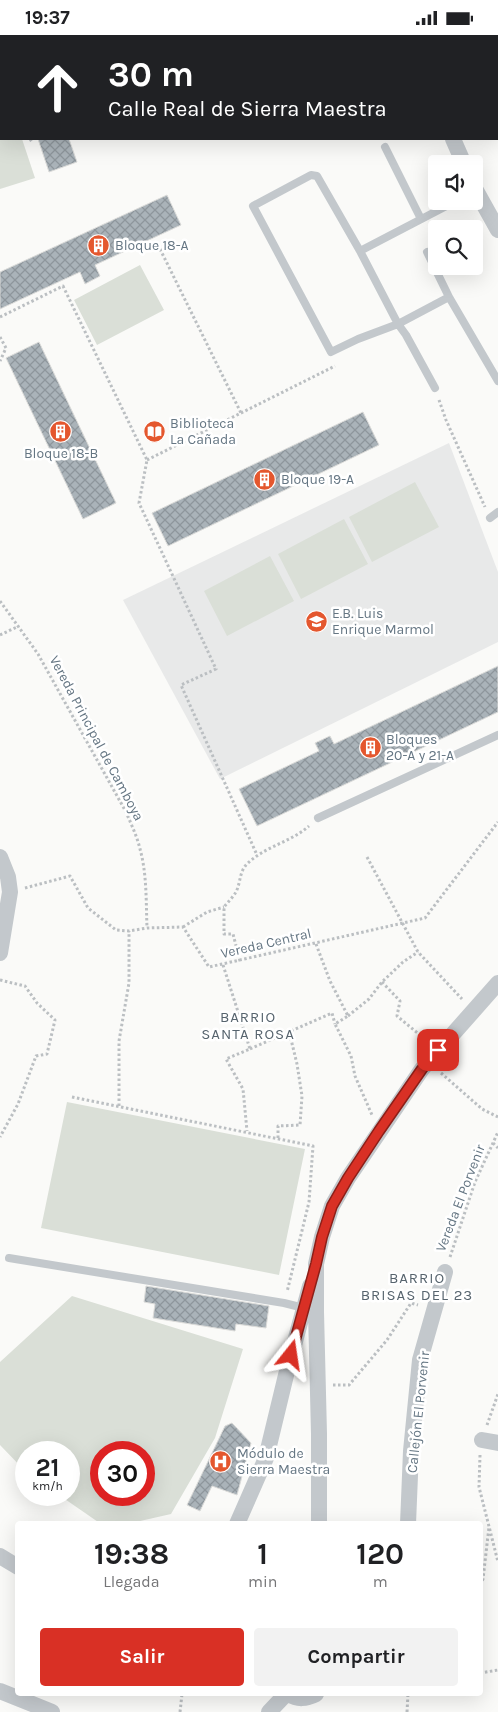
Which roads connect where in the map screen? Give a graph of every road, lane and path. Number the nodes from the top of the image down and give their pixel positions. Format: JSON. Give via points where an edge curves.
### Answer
{"nodes":[{"id":1,"x":453,"y":140,"type":"edge"},
{"id":2,"x":385,"y":147,"type":"dead end"},
{"id":3,"x":460,"y":155,"type":"edge"},
{"id":4,"x":483,"y":206,"type":"edge"},
{"id":5,"x":438,"y":210,"type":"edge"},
{"id":6,"x":421,"y":219,"type":"junction"},
{"id":7,"x":498,"y":231,"type":"edge"},
{"id":8,"x":160,"y":249,"type":"dead end"},
{"id":9,"x":360,"y":251,"type":"junction"},
{"id":10,"x":427,"y":252,"type":"dead end"},
{"id":11,"x":449,"y":297,"type":"junction"},
{"id":12,"x":0,"y":317,"type":"edge"},
{"id":13,"x":398,"y":324,"type":"junction"},
{"id":14,"x":0,"y":337,"type":"edge"},
{"id":15,"x":0,"y":361,"type":"edge"},
{"id":16,"x":338,"y":364,"type":"dead end"},
{"id":17,"x":498,"y":381,"type":"edge"},
{"id":18,"x":435,"y":387,"type":"joint"},
{"id":19,"x":241,"y":413,"type":"junction"},
{"id":20,"x":147,"y":459,"type":"junction"},
{"id":21,"x":498,"y":512,"type":"edge"},
{"id":22,"x":490,"y":518,"type":"joint"},
{"id":23,"x":0,"y":601,"type":"edge"},
{"id":24,"x":19,"y":627,"type":"junction"},
{"id":25,"x":0,"y":635,"type":"edge"},
{"id":26,"x":498,"y":735,"type":"edge"},
{"id":27,"x":318,"y":818,"type":"joint"},
{"id":28,"x":498,"y":822,"type":"edge"},
{"id":29,"x":257,"y":855,"type":"junction"},
{"id":30,"x":0,"y":857,"type":"edge"},
{"id":31,"x":367,"y":857,"type":"dead end"},
{"id":32,"x":10,"y":892,"type":"junction"},
{"id":33,"x":224,"y":907,"type":"junction"},
{"id":34,"x":403,"y":923,"type":"junction"},
{"id":35,"x":183,"y":927,"type":"junction"},
{"id":36,"x":147,"y":928,"type":"junction"},
{"id":37,"x":129,"y":931,"type":"junction"},
{"id":38,"x":2,"y":935,"type":"edge"},
{"id":39,"x":316,"y":944,"type":"junction"},
{"id":40,"x":418,"y":952,"type":"junction"},
{"id":41,"x":0,"y":953,"type":"edge"},
{"id":42,"x":240,"y":961,"type":"junction"},
{"id":43,"x":223,"y":965,"type":"junction"},
{"id":44,"x":0,"y":980,"type":"edge"},
{"id":45,"x":382,"y":982,"type":"junction"},
{"id":46,"x":498,"y":983,"type":"edge"},
{"id":47,"x":473,"y":1010,"type":"junction"},
{"id":48,"x":348,"y":1015,"type":"junction"},
{"id":49,"x":335,"y":1023,"type":"junction"},
{"id":50,"x":289,"y":1031,"type":"junction"},
{"id":51,"x":250,"y":1049,"type":"junction"},
{"id":52,"x":433,"y":1056,"type":"junction"},
{"id":53,"x":72,"y":1097,"type":"dead end"},
{"id":54,"x":119,"y":1106,"type":"junction"},
{"id":55,"x":498,"y":1117,"type":"edge"},
{"id":56,"x":379,"y":1131,"type":"junction"},
{"id":57,"x":498,"y":1131,"type":"edge"},
{"id":58,"x":247,"y":1132,"type":"junction"},
{"id":59,"x":0,"y":1137,"type":"edge"},
{"id":60,"x":278,"y":1138,"type":"junction"},
{"id":61,"x":493,"y":1143,"type":"junction"},
{"id":62,"x":498,"y":1148,"type":"edge"},
{"id":63,"x":9,"y":1258,"type":"dead end"},
{"id":64,"x":316,"y":1264,"type":"junction"},
{"id":65,"x":445,"y":1272,"type":"joint"},
{"id":66,"x":284,"y":1303,"type":"junction"},
{"id":67,"x":304,"y":1308,"type":"junction"},
{"id":68,"x":434,"y":1310,"type":"junction"},
{"id":69,"x":318,"y":1386,"type":"junction"},
{"id":70,"x":498,"y":1394,"type":"edge"},
{"id":71,"x":490,"y":1441,"type":"edge"},
{"id":72,"x":238,"y":1521,"type":"edge"},
{"id":73,"x":319,"y":1521,"type":"edge"},
{"id":74,"x":408,"y":1521,"type":"edge"},
{"id":75,"x":489,"y":1525,"type":"junction"},
{"id":76,"x":0,"y":1556,"type":"edge"},
{"id":77,"x":498,"y":1562,"type":"edge"},
{"id":78,"x":15,"y":1565,"type":"edge"},
{"id":79,"x":483,"y":1579,"type":"edge"},
{"id":80,"x":498,"y":1670,"type":"edge"},
{"id":81,"x":483,"y":1672,"type":"edge"},
{"id":82,"x":0,"y":1691,"type":"edge"},
{"id":83,"x":182,"y":1696,"type":"edge"},
{"id":84,"x":285,"y":1696,"type":"edge"},
{"id":85,"x":291,"y":1696,"type":"edge"},
{"id":86,"x":312,"y":1696,"type":"edge"},
{"id":87,"x":408,"y":1696,"type":"edge"},
{"id":88,"x":52,"y":1712,"type":"edge"},
{"id":89,"x":180,"y":1712,"type":"edge"},
{"id":90,"x":269,"y":1712,"type":"edge"},
{"id":91,"x":407,"y":1712,"type":"edge"}],
"edges":[{"from":1,"to":3,"type":"street"},
{"from":2,"to":6,"type":"lane"},
{"from":4,"to":7,"type":"street"},
{"from":5,"to":6,"type":"lane"},
{"from":6,"to":9,"type":"lane"},
{"from":8,"to":19,"type":"path"},
{"from":9,"to":13,"type":"lane"},
{"from":9,"to":13,"type":"lane","via":[[317,176],[311,175],[285,187],[253,206],[331,352]]},
{"from":10,"to":11,"type":"lane"},
{"from":11,"to":13,"type":"lane"},
{"from":11,"to":17,"type":"lane"},
{"from":12,"to":20,"type":"path","via":[[63,286]]},
{"from":13,"to":18,"type":"lane"},
{"from":14,"to":15,"type":"path","via":[[6,348]]},
{"from":16,"to":19,"type":"path"},
{"from":18,"to":22,"type":"path","via":[[446,420]]},
{"from":19,"to":20,"type":"path"},
{"from":20,"to":29,"type":"path","via":[[139,503],[216,669],[181,685]]},
{"from":21,"to":22,"type":"lane"},
{"from":23,"to":24,"type":"path","name":"Vereda Principal de Camboya"},
{"from":24,"to":25,"type":"path"},
{"from":24,"to":36,"type":"path","name":"Vereda Principal de Camboya","via":[[51,675],[135,831],[144,874]]},
{"from":26,"to":27,"type":"lane"},
{"from":27,"to":29,"type":"path","via":[[300,834]]},
{"from":28,"to":34,"type":"path","name":"Vereda Central","via":[[425,917]]},
{"from":29,"to":33,"type":"path","via":[[241,871],[236,893]]},
{"from":30,"to":32,"type":"street"},
{"from":31,"to":34,"type":"path"},
{"from":32,"to":37,"type":"path","via":[[70,876],[88,908],[116,930]]},
{"from":32,"to":38,"type":"street"},
{"from":33,"to":35,"type":"path","via":[[207,912]]},
{"from":33,"to":42,"type":"path","via":[[224,934],[233,934]]},
{"from":34,"to":39,"type":"path","name":"Vereda Central"},
{"from":34,"to":40,"type":"path"},
{"from":35,"to":36,"type":"path"},
{"from":35,"to":43,"type":"path","name":"Vereda Central","via":[[209,967]]},
{"from":36,"to":37,"type":"path"},
{"from":37,"to":54,"type":"path","via":[[128,983],[119,1041]]},
{"from":38,"to":41,"type":"street"},
{"from":39,"to":42,"type":"path","name":"Vereda Central"},
{"from":39,"to":48,"type":"path"},
{"from":40,"to":45,"type":"path"},
{"from":40,"to":47,"type":"path"},
{"from":42,"to":43,"type":"path","name":"Vereda Central"},
{"from":43,"to":51,"type":"path"},
{"from":44,"to":59,"type":"path","via":[[25,987],[55,1020],[47,1054],[36,1056],[18,1104]]},
{"from":45,"to":48,"type":"path","via":[[369,999]]},
{"from":45,"to":52,"type":"path","via":[[400,1001],[397,1015]]},
{"from":46,"to":47,"type":"street"},
{"from":47,"to":52,"type":"street"},
{"from":48,"to":49,"type":"path"},
{"from":49,"to":50,"type":"path","via":[[332,1013]]},
{"from":49,"to":56,"type":"path"},
{"from":50,"to":51,"type":"path"},
{"from":50,"to":60,"type":"path","via":[[302,1096],[300,1125],[278,1126]]},
{"from":51,"to":58,"type":"path","via":[[226,1059],[244,1089]]},
{"from":52,"to":55,"type":"path","via":[[482,1109]]},
{"from":52,"to":56,"type":"street"},
{"from":53,"to":54,"type":"path"},
{"from":54,"to":58,"type":"path"},
{"from":56,"to":64,"type":"street","via":[[332,1206]]},
{"from":57,"to":61,"type":"path","name":"Vereda El Porvenir"},
{"from":58,"to":60,"type":"path"},
{"from":60,"to":66,"type":"path","via":[[313,1146],[308,1202]]},
{"from":61,"to":62,"type":"path"},
{"from":61,"to":65,"type":"path","name":"Vereda El Porvenir","via":[[475,1182]]},
{"from":63,"to":66,"type":"lane"},
{"from":64,"to":67,"type":"street"},
{"from":64,"to":69,"type":"street"},
{"from":65,"to":68,"type":"street","name":"Callejón El Porvenir"},
{"from":66,"to":67,"type":"lane"},
{"from":67,"to":72,"type":"street","via":[[266,1458]]},
{"from":68,"to":69,"type":"path","via":[[411,1303],[387,1340],[349,1385]]},
{"from":68,"to":74,"type":"street","name":"Callejón El Porvenir","via":[[420,1360]]},
{"from":69,"to":73,"type":"street"},
{"from":70,"to":71,"type":"path"},
{"from":71,"to":75,"type":"path","via":[[478,1466],[479,1487]]},
{"from":75,"to":77,"type":"path"},
{"from":75,"to":79,"type":"path"},
{"from":76,"to":78,"type":"street"},
{"from":80,"to":81,"type":"path"},
{"from":82,"to":88,"type":"street"},
{"from":83,"to":89,"type":"path"},
{"from":84,"to":90,"type":"street"},
{"from":85,"to":86,"type":"street","via":[[296,1699]]},
{"from":87,"to":91,"type":"path"}]}
